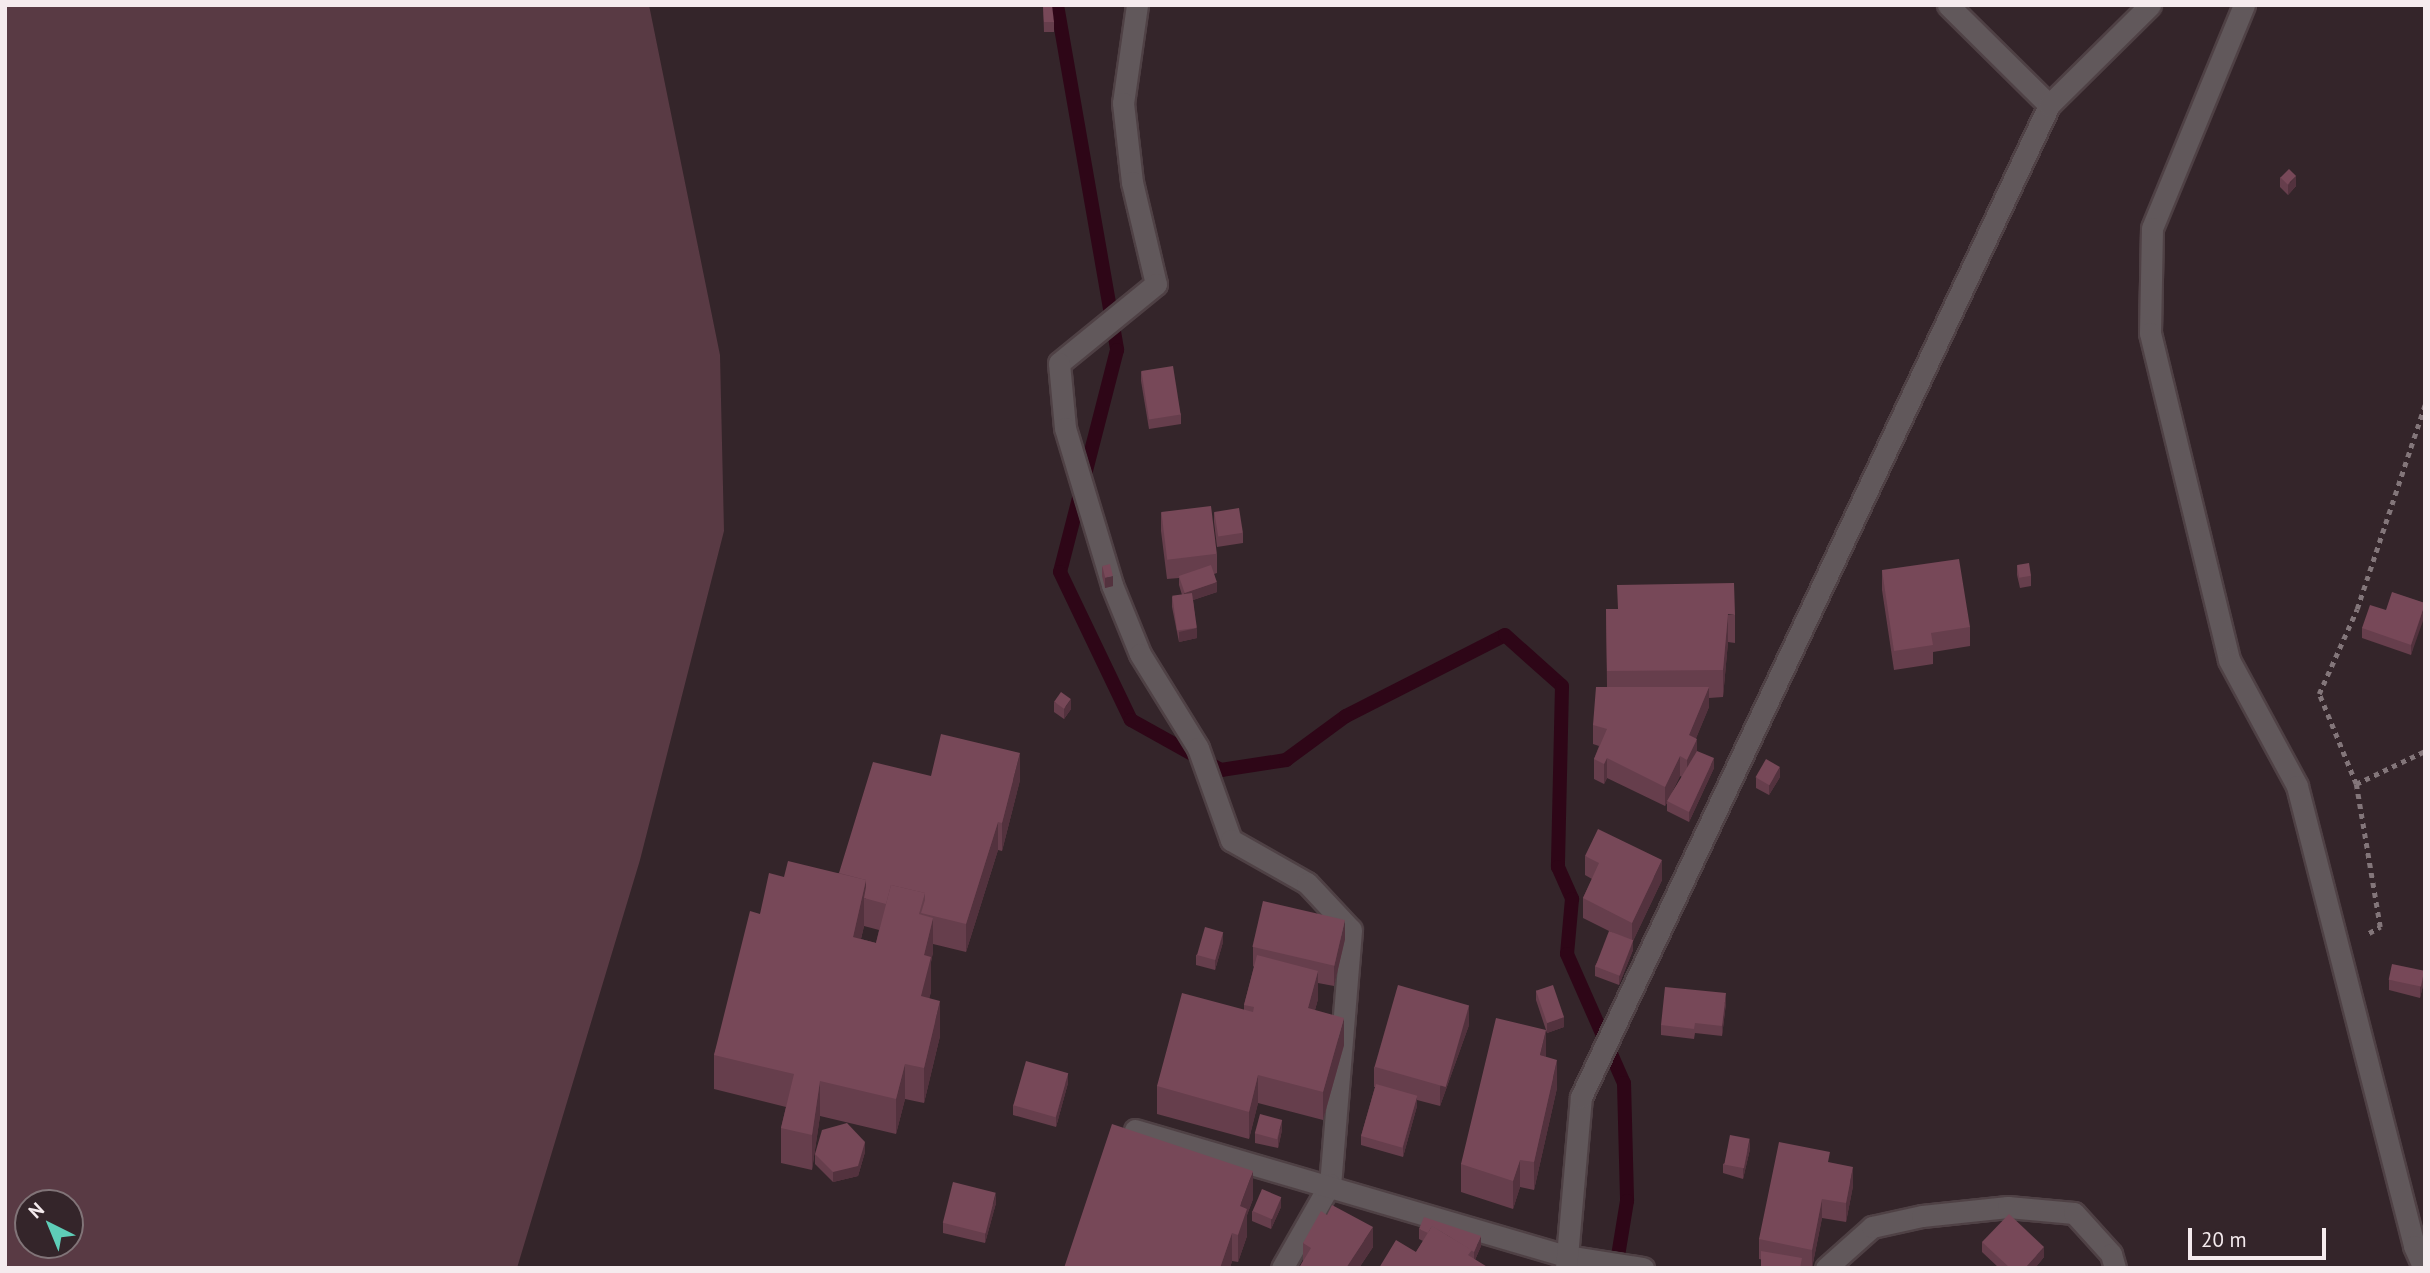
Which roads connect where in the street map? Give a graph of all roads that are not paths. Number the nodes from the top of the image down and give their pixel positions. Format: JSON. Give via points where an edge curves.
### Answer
{"nodes":[{"id":1,"x":1137,"y":5,"type":"edge"},
{"id":2,"x":1948,"y":5,"type":"edge"},
{"id":3,"x":2150,"y":5,"type":"edge"},
{"id":4,"x":2244,"y":5,"type":"edge"},
{"id":5,"x":2049,"y":106,"type":"junction"},
{"id":6,"x":1135,"y":1130,"type":"edge"},
{"id":7,"x":1330,"y":1184,"type":"junction"},
{"id":8,"x":1566,"y":1262,"type":"edge"},
{"id":9,"x":1282,"y":1268,"type":"edge"},
{"id":10,"x":1643,"y":1268,"type":"edge"},
{"id":11,"x":1826,"y":1268,"type":"edge"},
{"id":12,"x":2115,"y":1268,"type":"edge"},
{"id":13,"x":2424,"y":1268,"type":"edge"}],
"edges":[{"from":1,"to":7,"type":"street","via":[[1123,103],[1132,182],[1156,284],[1059,363],[1065,428],[1112,585],[1140,654],[1198,748],[1231,840],[1307,883],[1351,930]]},
{"from":2,"to":5,"type":"street"},
{"from":3,"to":5,"type":"street"},
{"from":4,"to":13,"type":"street","via":[[2152,229],[2150,333],[2229,660],[2297,786],[2414,1246]]},
{"from":5,"to":8,"type":"street","via":[[1581,1097]]},
{"from":6,"to":7,"type":"street"},
{"from":7,"to":8,"type":"street"},
{"from":7,"to":9,"type":"street"},
{"from":8,"to":10,"type":"street"},
{"from":11,"to":12,"type":"street","via":[[1872,1227],[1922,1216],[2008,1207],[2074,1213],[2112,1254]]}]}
